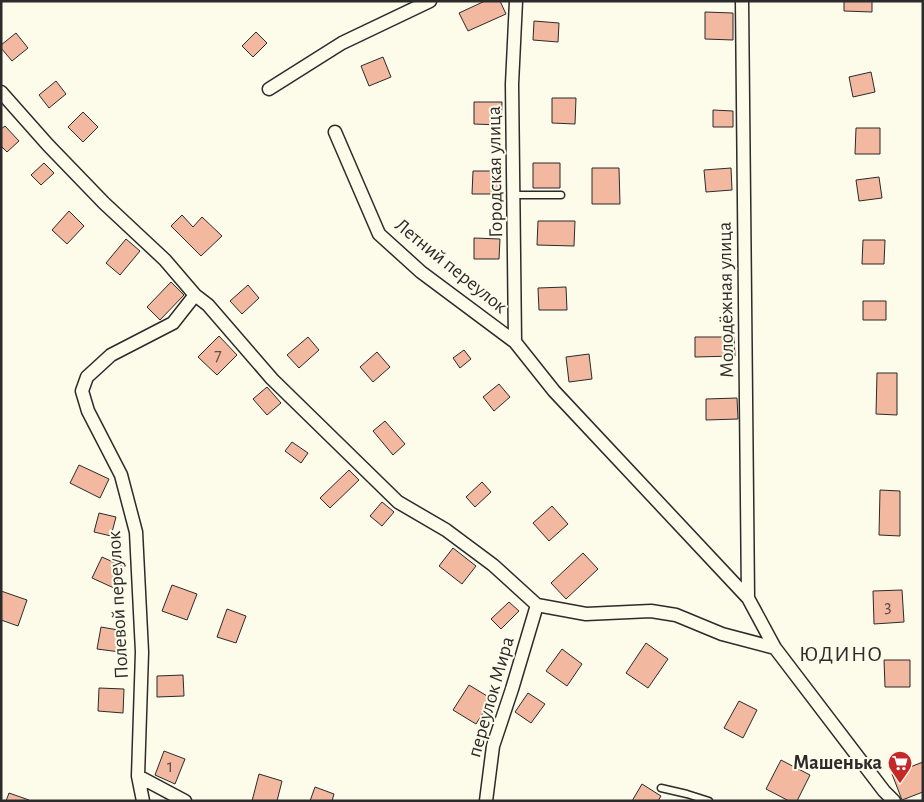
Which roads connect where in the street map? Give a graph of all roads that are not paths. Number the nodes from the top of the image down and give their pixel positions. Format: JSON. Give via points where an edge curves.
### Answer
{"nodes":[{"id":1,"x":430,"y":1,"type":"edge"},
{"id":2,"x":516,"y":1,"type":"edge"},
{"id":3,"x":742,"y":1,"type":"edge"},
{"id":4,"x":269,"y":89,"type":"dead end"},
{"id":5,"x":1,"y":92,"type":"edge"},
{"id":6,"x":335,"y":132,"type":"dead end"},
{"id":7,"x":515,"y":195,"type":"junction"},
{"id":8,"x":561,"y":195,"type":"dead end"},
{"id":9,"x":195,"y":295,"type":"junction"},
{"id":10,"x":515,"y":342,"type":"junction"},
{"id":11,"x":748,"y":598,"type":"junction"},
{"id":12,"x":537,"y":605,"type":"junction"},
{"id":13,"x":775,"y":648,"type":"junction"},
{"id":14,"x":138,"y":776,"type":"junction"},
{"id":15,"x":661,"y":788,"type":"dead end"},
{"id":16,"x":143,"y":801,"type":"edge"},
{"id":17,"x":185,"y":801,"type":"edge"},
{"id":18,"x":486,"y":801,"type":"edge"},
{"id":19,"x":709,"y":801,"type":"edge"},
{"id":20,"x":894,"y":801,"type":"edge"}],
"edges":[{"from":1,"to":4,"type":"street","via":[[342,43]]},
{"from":2,"to":7,"type":"street","name":"Городская улица","via":[[512,84]]},
{"from":3,"to":11,"type":"street","name":"Молодёжная улица"},
{"from":5,"to":9,"type":"street","via":[[54,152],[165,260]]},
{"from":6,"to":10,"type":"street","name":"Летний переулок","via":[[379,234],[421,272]]},
{"from":7,"to":8,"type":"lane"},
{"from":7,"to":10,"type":"street","name":"Городская улица"},
{"from":9,"to":12,"type":"street","via":[[208,305],[272,379],[398,502],[446,530]]},
{"from":9,"to":14,"type":"street","name":"Полевой переулок","via":[[173,323],[111,355],[87,377],[82,391],[88,411],[121,475],[136,532],[142,652]]},
{"from":10,"to":11,"type":"street","name":"Летний переулок","via":[[554,391]]},
{"from":11,"to":13,"type":"street"},
{"from":12,"to":13,"type":"street","via":[[586,614],[650,611],[676,615],[722,634]]},
{"from":12,"to":18,"type":"street","name":"переулок Мира","via":[[493,746]]},
{"from":13,"to":20,"type":"street"},
{"from":14,"to":16,"type":"street","name":"Полевой переулок"},
{"from":14,"to":17,"type":"street"},
{"from":15,"to":19,"type":"lane"}]}
